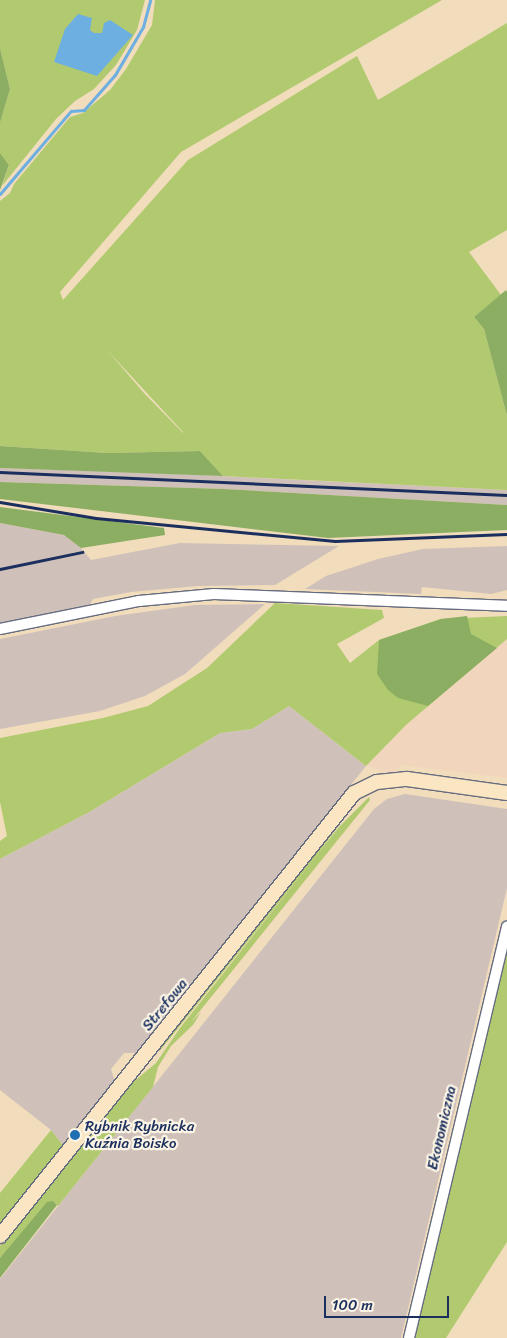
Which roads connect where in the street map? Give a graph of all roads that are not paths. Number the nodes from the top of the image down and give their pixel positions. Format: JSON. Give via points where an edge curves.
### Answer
{"nodes":[{"id":1,"x":507,"y":606,"type":"edge"},
{"id":2,"x":0,"y":629,"type":"edge"},
{"id":3,"x":507,"y":793,"type":"edge"},
{"id":4,"x":507,"y":927,"type":"edge"},
{"id":5,"x":0,"y":1236,"type":"edge"},
{"id":6,"x":409,"y":1338,"type":"edge"}],
"edges":[{"from":1,"to":2,"type":"street","via":[[207,594],[130,603]]},
{"from":3,"to":5,"type":"street","name":"Strefowa","via":[[408,779],[377,782],[354,793]]},
{"from":4,"to":6,"type":"street","name":"Ekonomiczna"}]}
